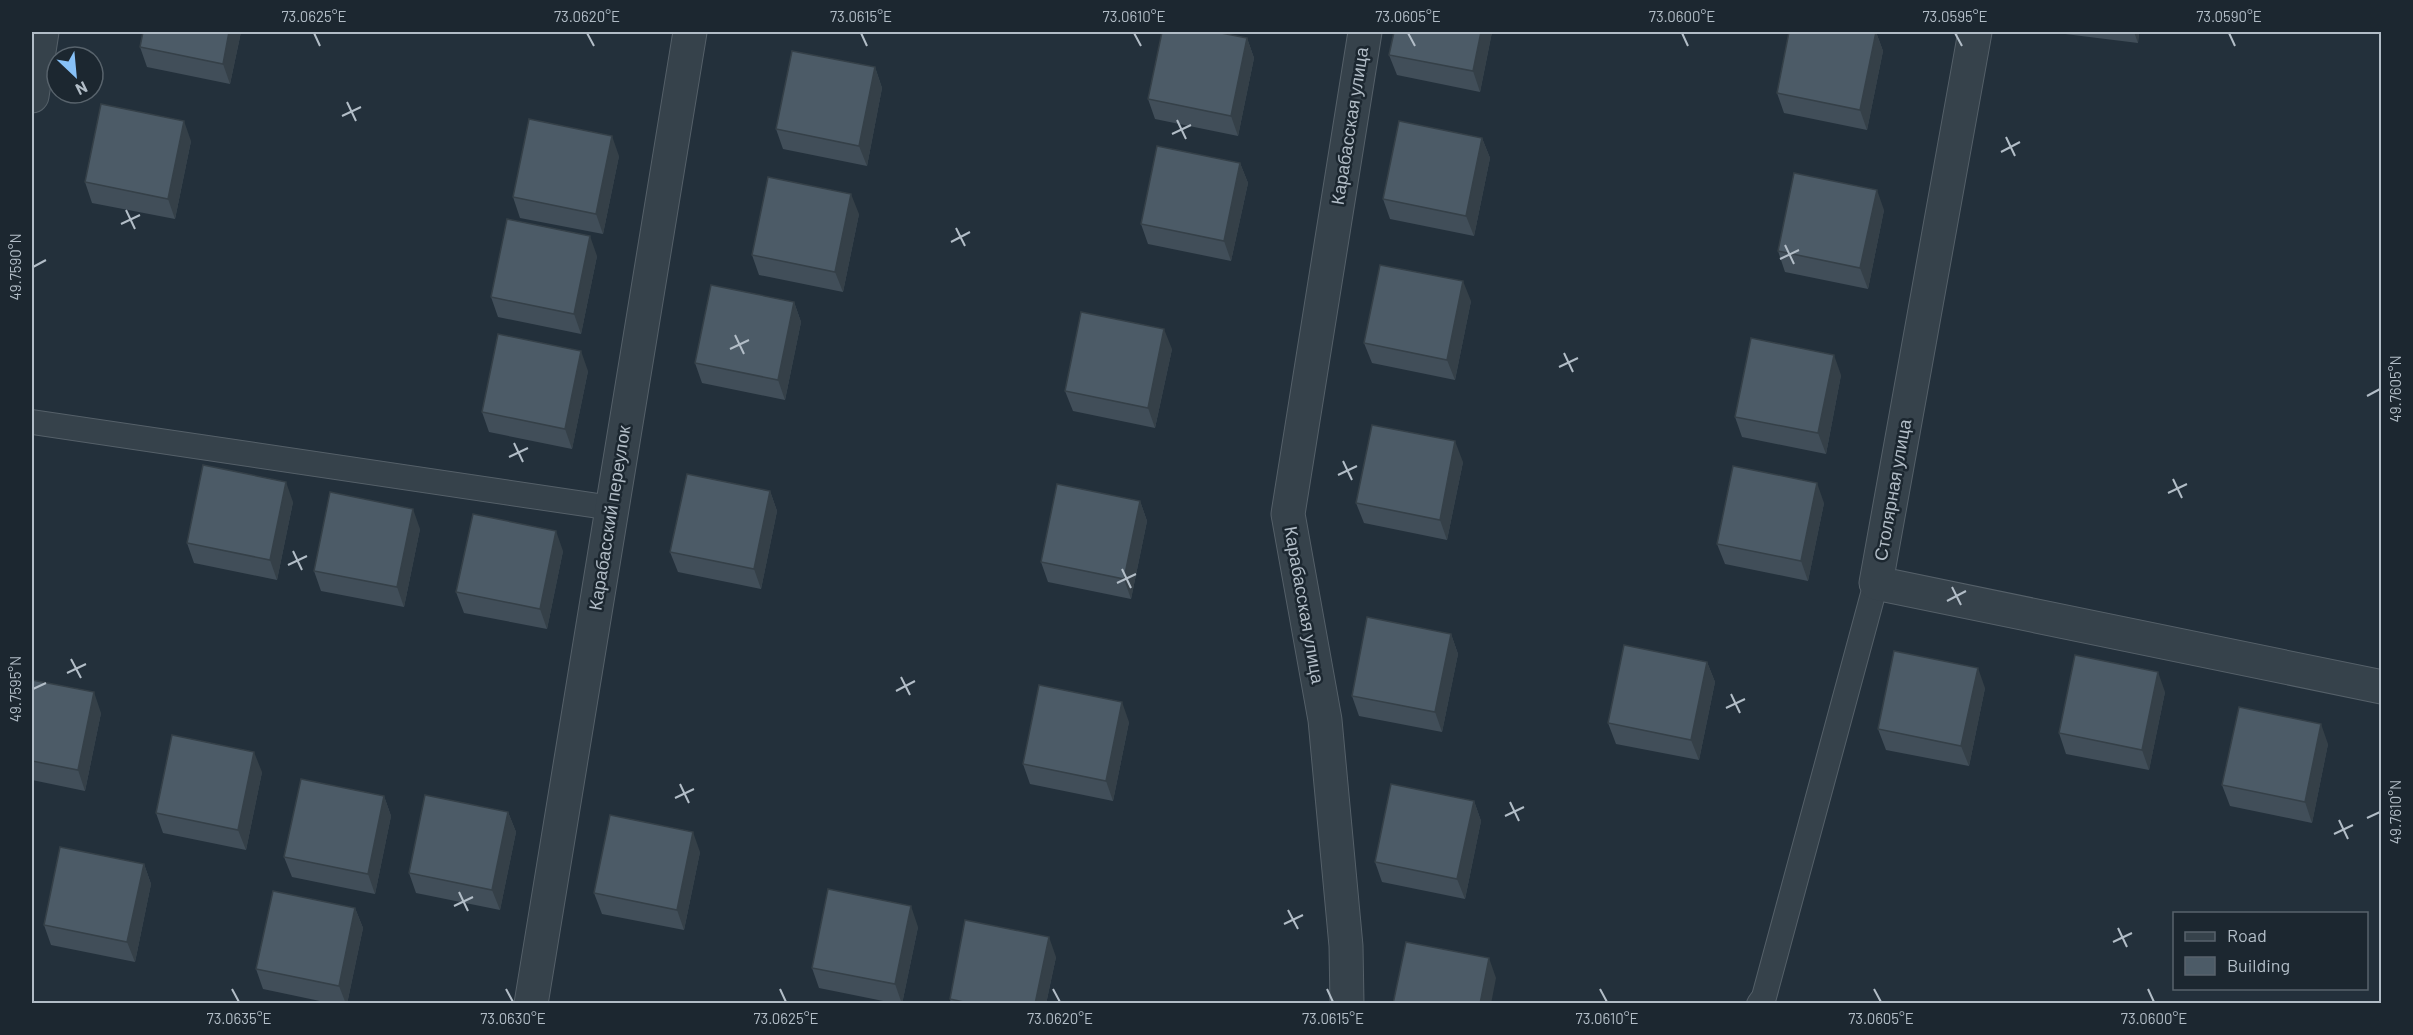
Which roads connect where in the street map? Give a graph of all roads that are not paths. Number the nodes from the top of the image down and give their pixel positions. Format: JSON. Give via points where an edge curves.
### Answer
{"nodes":[{"id":1,"x":42,"y":32,"type":"edge"},
{"id":2,"x":690,"y":32,"type":"edge"},
{"id":3,"x":1365,"y":32,"type":"edge"},
{"id":4,"x":1975,"y":32,"type":"edge"},
{"id":5,"x":32,"y":96,"type":"edge"},
{"id":6,"x":32,"y":422,"type":"edge"},
{"id":7,"x":612,"y":508,"type":"junction"},
{"id":8,"x":1876,"y":582,"type":"junction"},
{"id":9,"x":2382,"y":687,"type":"edge"},
{"id":10,"x":531,"y":1004,"type":"edge"},
{"id":11,"x":1347,"y":1004,"type":"edge"},
{"id":12,"x":1759,"y":1004,"type":"edge"}],
"edges":[{"from":1,"to":5,"type":"street"},
{"from":2,"to":7,"type":"street","name":"Карабасский переулок"},
{"from":3,"to":11,"type":"street","name":"Карабасская улица","via":[[1288,514],[1325,720],[1346,946]]},
{"from":4,"to":8,"type":"street","name":"Столярная улица"},
{"from":6,"to":7,"type":"lane"},
{"from":7,"to":10,"type":"street","name":"Карабасский переулок"},
{"from":8,"to":9,"type":"street","name":"Столярная улица"},
{"from":8,"to":12,"type":"lane"}]}
